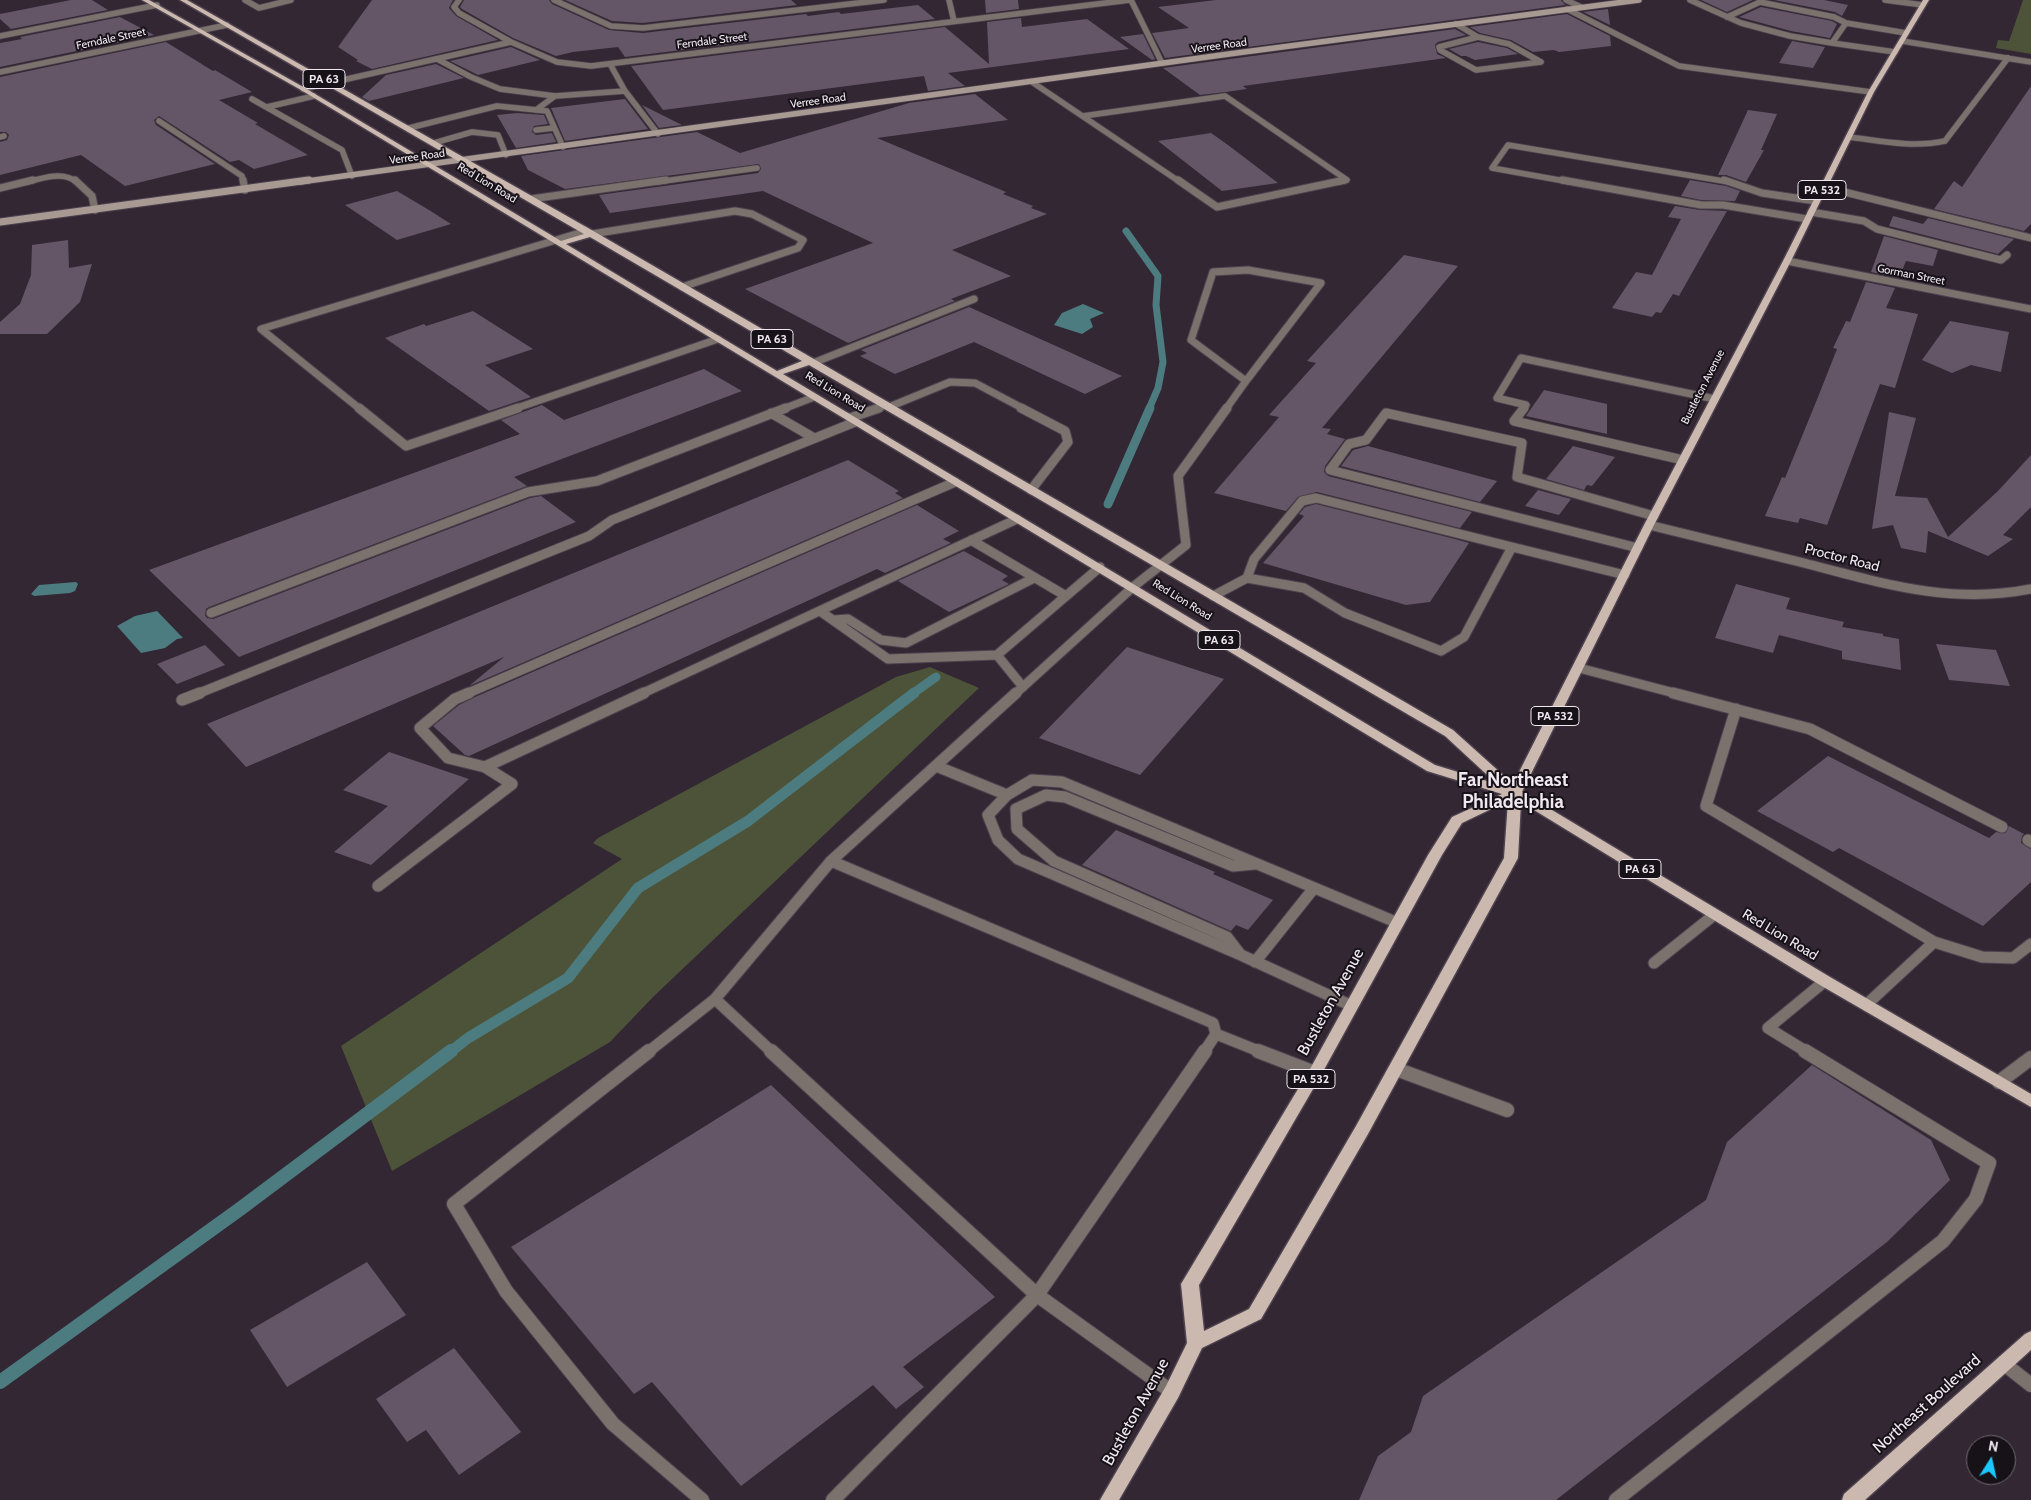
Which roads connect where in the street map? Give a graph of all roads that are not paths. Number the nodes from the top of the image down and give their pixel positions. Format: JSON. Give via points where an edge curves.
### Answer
{"nodes":[{"id":1,"x":145,"y":0,"type":"edge"},
{"id":2,"x":183,"y":0,"type":"edge"},
{"id":3,"x":245,"y":0,"type":"edge"},
{"id":4,"x":291,"y":0,"type":"edge"},
{"id":5,"x":459,"y":0,"type":"edge"},
{"id":6,"x":554,"y":0,"type":"edge"},
{"id":7,"x":884,"y":0,"type":"edge"},
{"id":8,"x":949,"y":0,"type":"edge"},
{"id":9,"x":1130,"y":0,"type":"edge"},
{"id":10,"x":1566,"y":0,"type":"edge"},
{"id":11,"x":1639,"y":0,"type":"edge"},
{"id":12,"x":1690,"y":0,"type":"edge"},
{"id":13,"x":1747,"y":0,"type":"edge"},
{"id":14,"x":1885,"y":0,"type":"edge"},
{"id":15,"x":1925,"y":2,"type":"edge"},
{"id":16,"x":1756,"y":4,"type":"junction"},
{"id":17,"x":158,"y":5,"type":"junction"},
{"id":18,"x":1581,"y":8,"type":"junction"},
{"id":19,"x":1567,"y":9,"type":"junction"},
{"id":20,"x":1787,"y":10,"type":"dead end"},
{"id":21,"x":1806,"y":14,"type":"dead end"},
{"id":22,"x":1727,"y":17,"type":"junction"},
{"id":23,"x":954,"y":21,"type":"junction"},
{"id":24,"x":1846,"y":23,"type":"junction"},
{"id":25,"x":1456,"y":24,"type":"junction"},
{"id":26,"x":227,"y":25,"type":"junction"},
{"id":27,"x":201,"y":30,"type":"junction"},
{"id":28,"x":1906,"y":33,"type":"junction"},
{"id":29,"x":0,"y":36,"type":"edge"},
{"id":30,"x":1478,"y":37,"type":"junction"},
{"id":31,"x":1902,"y":41,"type":"junction"},
{"id":32,"x":511,"y":42,"type":"junction"},
{"id":33,"x":1832,"y":42,"type":"junction"},
{"id":34,"x":1895,"y":52,"type":"junction"},
{"id":35,"x":2008,"y":58,"type":"junction"},
{"id":36,"x":437,"y":59,"type":"junction"},
{"id":37,"x":2031,"y":62,"type":"edge"},
{"id":38,"x":610,"y":64,"type":"junction"},
{"id":39,"x":1162,"y":64,"type":"junction"},
{"id":40,"x":0,"y":72,"type":"edge"},
{"id":41,"x":1032,"y":82,"type":"junction"},
{"id":42,"x":330,"y":83,"type":"junction"},
{"id":43,"x":303,"y":89,"type":"junction"},
{"id":44,"x":625,"y":91,"type":"junction"},
{"id":45,"x":1871,"y":92,"type":"junction"},
{"id":46,"x":314,"y":96,"type":"junction"},
{"id":47,"x":555,"y":96,"type":"junction"},
{"id":48,"x":252,"y":99,"type":"dead end"},
{"id":49,"x":267,"y":107,"type":"junction"},
{"id":50,"x":536,"y":110,"type":"junction"},
{"id":51,"x":1083,"y":116,"type":"junction"},
{"id":52,"x":449,"y":118,"type":"junction"},
{"id":53,"x":159,"y":121,"type":"dead end"},
{"id":54,"x":455,"y":122,"type":"dead end"},
{"id":55,"x":409,"y":128,"type":"junction"},
{"id":56,"x":554,"y":128,"type":"junction"},
{"id":57,"x":536,"y":130,"type":"dead end"},
{"id":58,"x":508,"y":133,"type":"dead end"},
{"id":59,"x":498,"y":134,"type":"junction"},
{"id":60,"x":658,"y":134,"type":"junction"},
{"id":61,"x":1849,"y":137,"type":"junction"},
{"id":62,"x":434,"y":142,"type":"junction"},
{"id":63,"x":562,"y":147,"type":"junction"},
{"id":64,"x":506,"y":155,"type":"junction"},
{"id":65,"x":465,"y":160,"type":"junction"},
{"id":66,"x":429,"y":166,"type":"junction"},
{"id":67,"x":758,"y":168,"type":"dead end"},
{"id":68,"x":352,"y":176,"type":"junction"},
{"id":69,"x":1824,"y":187,"type":"junction"},
{"id":70,"x":0,"y":188,"type":"edge"},
{"id":71,"x":244,"y":190,"type":"junction"},
{"id":72,"x":531,"y":199,"type":"junction"},
{"id":73,"x":1816,"y":202,"type":"junction"},
{"id":74,"x":95,"y":210,"type":"junction"},
{"id":75,"x":1811,"y":212,"type":"junction"},
{"id":76,"x":1808,"y":220,"type":"junction"},
{"id":77,"x":0,"y":222,"type":"edge"},
{"id":78,"x":589,"y":233,"type":"junction"},
{"id":79,"x":2031,"y":238,"type":"edge"},
{"id":80,"x":557,"y":242,"type":"junction"},
{"id":81,"x":2007,"y":254,"type":"dead end"},
{"id":82,"x":1787,"y":261,"type":"junction"},
{"id":83,"x":682,"y":287,"type":"junction"},
{"id":84,"x":974,"y":300,"type":"dead end"},
{"id":85,"x":2031,"y":309,"type":"edge"},
{"id":86,"x":718,"y":339,"type":"junction"},
{"id":87,"x":811,"y":362,"type":"junction"},
{"id":88,"x":776,"y":374,"type":"junction"},
{"id":89,"x":1246,"y":381,"type":"junction"},
{"id":90,"x":814,"y":397,"type":"junction"},
{"id":91,"x":1715,"y":399,"type":"junction"},
{"id":92,"x":887,"y":406,"type":"junction"},
{"id":93,"x":771,"y":413,"type":"junction"},
{"id":94,"x":852,"y":420,"type":"junction"},
{"id":95,"x":814,"y":438,"type":"junction"},
{"id":96,"x":1683,"y":460,"type":"junction"},
{"id":97,"x":955,"y":482,"type":"junction"},
{"id":98,"x":1031,"y":490,"type":"junction"},
{"id":99,"x":1017,"y":519,"type":"junction"},
{"id":100,"x":1652,"y":521,"type":"junction"},
{"id":101,"x":971,"y":540,"type":"junction"},
{"id":102,"x":1512,"y":547,"type":"junction"},
{"id":103,"x":1638,"y":548,"type":"junction"},
{"id":104,"x":1160,"y":565,"type":"junction"},
{"id":105,"x":1100,"y":567,"type":"junction"},
{"id":106,"x":1625,"y":575,"type":"junction"},
{"id":107,"x":1034,"y":578,"type":"junction"},
{"id":108,"x":1247,"y":578,"type":"junction"},
{"id":109,"x":1133,"y":587,"type":"junction"},
{"id":110,"x":2031,"y":589,"type":"edge"},
{"id":111,"x":1066,"y":596,"type":"junction"},
{"id":112,"x":1212,"y":596,"type":"junction"},
{"id":113,"x":820,"y":611,"type":"junction"},
{"id":114,"x":211,"y":614,"type":"dead end"},
{"id":115,"x":834,"y":620,"type":"junction"},
{"id":116,"x":997,"y":655,"type":"junction"},
{"id":117,"x":1579,"y":668,"type":"junction"},
{"id":118,"x":1023,"y":687,"type":"junction"},
{"id":119,"x":182,"y":700,"type":"dead end"},
{"id":120,"x":1736,"y":709,"type":"junction"},
{"id":121,"x":936,"y":766,"type":"junction"},
{"id":122,"x":485,"y":767,"type":"junction"},
{"id":123,"x":1515,"y":793,"type":"junction"},
{"id":124,"x":1007,"y":795,"type":"junction"},
{"id":125,"x":2002,"y":827,"type":"dead end"},
{"id":126,"x":831,"y":861,"type":"junction"},
{"id":127,"x":1258,"y":864,"type":"junction"},
{"id":128,"x":378,"y":886,"type":"dead end"},
{"id":129,"x":1314,"y":888,"type":"junction"},
{"id":130,"x":1714,"y":915,"type":"junction"},
{"id":131,"x":1398,"y":923,"type":"junction"},
{"id":132,"x":1934,"y":942,"type":"junction"},
{"id":133,"x":2031,"y":944,"type":"edge"},
{"id":134,"x":1241,"y":955,"type":"junction"},
{"id":135,"x":1255,"y":962,"type":"junction"},
{"id":136,"x":1654,"y":963,"type":"dead end"},
{"id":137,"x":1825,"y":981,"type":"junction"},
{"id":138,"x":715,"y":999,"type":"junction"},
{"id":139,"x":1866,"y":1005,"type":"junction"},
{"id":140,"x":1352,"y":1006,"type":"junction"},
{"id":141,"x":1216,"y":1034,"type":"junction"},
{"id":142,"x":2031,"y":1058,"type":"edge"},
{"id":143,"x":1396,"y":1069,"type":"junction"},
{"id":144,"x":1315,"y":1073,"type":"junction"},
{"id":145,"x":1999,"y":1082,"type":"junction"},
{"id":146,"x":2031,"y":1101,"type":"edge"},
{"id":147,"x":1507,"y":1110,"type":"dead end"},
{"id":148,"x":1037,"y":1295,"type":"junction"},
{"id":149,"x":2031,"y":1339,"type":"edge"},
{"id":150,"x":1196,"y":1343,"type":"junction"},
{"id":151,"x":2003,"y":1363,"type":"junction"},
{"id":152,"x":2031,"y":1385,"type":"edge"},
{"id":153,"x":1172,"y":1392,"type":"junction"},
{"id":154,"x":702,"y":1500,"type":"edge"},
{"id":155,"x":833,"y":1500,"type":"edge"},
{"id":156,"x":1109,"y":1500,"type":"edge"},
{"id":157,"x":1616,"y":1500,"type":"edge"},
{"id":158,"x":1851,"y":1500,"type":"edge"}],
"edges":[{"from":1,"to":17,"type":"main road","name":"Red Lion Road","number":"PA 63"},
{"from":2,"to":26,"type":"main road","name":"Red Lion Road","number":"PA 63"},
{"from":3,"to":4,"type":"street","via":[[259,8]]},
{"from":5,"to":32,"type":"street","name":"Ferndale Street","via":[[454,8],[458,13]]},
{"from":6,"to":7,"type":"street","via":[[611,26],[625,28]]},
{"from":8,"to":23,"type":"street"},
{"from":9,"to":23,"type":"street","name":"Ferndale Street"},
{"from":9,"to":39,"type":"street"},
{"from":10,"to":18,"type":"street"},
{"from":11,"to":18,"type":"main road","name":"Verree Road"},
{"from":12,"to":22,"type":"street"},
{"from":13,"to":16,"type":"street"},
{"from":14,"to":15,"type":"street"},
{"from":15,"to":28,"type":"main road","name":"Bustleton Avenue","number":"PA 532"},
{"from":16,"to":20,"type":"street"},
{"from":16,"to":22,"type":"street"},
{"from":16,"to":24,"type":"street","via":[[1760,2],[1834,17]]},
{"from":17,"to":27,"type":"main road","name":"Red Lion Road","number":"PA 63"},
{"from":17,"to":29,"type":"street"},
{"from":18,"to":19,"type":"main road","name":"Verree Road"},
{"from":19,"to":25,"type":"main road","name":"Verree Road"},
{"from":19,"to":45,"type":"street","via":[[1678,66]]},
{"from":21,"to":24,"type":"street"},
{"from":22,"to":33,"type":"street","via":[[1790,36]]},
{"from":23,"to":38,"type":"street","name":"Ferndale Street"},
{"from":24,"to":28,"type":"street"},
{"from":24,"to":33,"type":"street"},
{"from":25,"to":30,"type":"street"},
{"from":25,"to":39,"type":"main road","name":"Verree Road"},
{"from":26,"to":27,"type":"street","name":"Ferndale Street"},
{"from":26,"to":42,"type":"main road","name":"Red Lion Road","number":"PA 63"},
{"from":27,"to":40,"type":"street","name":"Ferndale Street"},
{"from":27,"to":43,"type":"main road","name":"Red Lion Road","number":"PA 63"},
{"from":28,"to":31,"type":"main road","name":"Bustleton Avenue","number":"PA 532"},
{"from":30,"to":30,"type":"street","via":[[1470,42],[1439,47],[1476,70],[1540,62],[1509,44]]},
{"from":31,"to":34,"type":"main road","name":"Bustleton Avenue","number":"PA 532"},
{"from":31,"to":35,"type":"street"},
{"from":32,"to":36,"type":"street"},
{"from":32,"to":38,"type":"street","name":"Ferndale Street","via":[[557,62],[591,66]]},
{"from":33,"to":34,"type":"street"},
{"from":34,"to":45,"type":"main road","name":"Bustleton Avenue","number":"PA 532"},
{"from":35,"to":37,"type":"street"},
{"from":35,"to":61,"type":"street","via":[[1945,141],[1910,145]]},
{"from":36,"to":42,"type":"street"},
{"from":36,"to":47,"type":"street","via":[[500,89]]},
{"from":38,"to":44,"type":"street"},
{"from":39,"to":41,"type":"main road","name":"Verree Road"},
{"from":41,"to":51,"type":"street"},
{"from":41,"to":60,"type":"main road","name":"Verree Road"},
{"from":42,"to":43,"type":"street"},
{"from":42,"to":55,"type":"main road","name":"Red Lion Road","number":"PA 63"},
{"from":43,"to":46,"type":"main road","name":"Red Lion Road","number":"PA 63"},
{"from":44,"to":47,"type":"street"},
{"from":44,"to":60,"type":"street"},
{"from":45,"to":61,"type":"main road","name":"Bustleton Avenue","number":"PA 532"},
{"from":46,"to":49,"type":"street"},
{"from":46,"to":66,"type":"main road","name":"Red Lion Road","number":"PA 63"},
{"from":47,"to":50,"type":"street"},
{"from":48,"to":49,"type":"street"},
{"from":49,"to":68,"type":"street","via":[[342,150]]},
{"from":50,"to":52,"type":"street","via":[[496,106]]},
{"from":50,"to":56,"type":"street","via":[[547,111]]},
{"from":51,"to":51,"type":"street","via":[[1217,207],[1348,180],[1225,96]]},
{"from":52,"to":54,"type":"street"},
{"from":52,"to":55,"type":"street"},
{"from":53,"to":71,"type":"street","via":[[242,176]]},
{"from":55,"to":62,"type":"main road","name":"Red Lion Road","number":"PA 63"},
{"from":56,"to":57,"type":"street"},
{"from":56,"to":63,"type":"street"},
{"from":58,"to":59,"type":"street"},
{"from":59,"to":62,"type":"street","via":[[470,130]]},
{"from":59,"to":64,"type":"street"},
{"from":60,"to":63,"type":"main road","name":"Verree Road"},
{"from":61,"to":69,"type":"main road","name":"Bustleton Avenue","number":"PA 532"},
{"from":62,"to":65,"type":"main road","name":"Red Lion Road","number":"PA 63"},
{"from":63,"to":64,"type":"main road","name":"Verree Road"},
{"from":64,"to":65,"type":"main road","name":"Verree Road"},
{"from":65,"to":66,"type":"main road","name":"Verree Road"},
{"from":65,"to":72,"type":"main road","name":"Red Lion Road","number":"PA 63"},
{"from":66,"to":68,"type":"main road","name":"Verree Road"},
{"from":66,"to":80,"type":"main road","name":"Red Lion Road","number":"PA 63"},
{"from":67,"to":72,"type":"street"},
{"from":68,"to":71,"type":"main road","name":"Verree Road"},
{"from":69,"to":73,"type":"main road","name":"Bustleton Avenue","number":"PA 532"},
{"from":69,"to":79,"type":"street"},
{"from":70,"to":74,"type":"street","via":[[53,176],[72,178],[92,196]]},
{"from":71,"to":74,"type":"main road","name":"Verree Road"},
{"from":72,"to":78,"type":"main road","name":"Red Lion Road","number":"PA 63"},
{"from":73,"to":75,"type":"main road","name":"Bustleton Avenue","number":"PA 532"},
{"from":73,"to":76,"type":"street","via":[[1762,192],[1726,181],[1508,145],[1492,168],[1701,205],[1723,205]]},
{"from":74,"to":77,"type":"main road","name":"Verree Road"},
{"from":75,"to":76,"type":"main road","name":"Bustleton Avenue","number":"PA 532"},
{"from":75,"to":81,"type":"street","via":[[1864,221],[1877,230],[2002,260]]},
{"from":76,"to":82,"type":"main road","name":"Bustleton Avenue","number":"PA 532"},
{"from":78,"to":80,"type":"main road"},
{"from":78,"to":83,"type":"main road","name":"Red Lion Road","number":"PA 63"},
{"from":78,"to":83,"type":"street","via":[[735,211],[752,214],[803,240],[798,248]]},
{"from":80,"to":86,"type":"main road","name":"Red Lion Road","number":"PA 63"},
{"from":80,"to":86,"type":"street","via":[[261,329],[406,446]]},
{"from":82,"to":85,"type":"street","name":"Gorman Street"},
{"from":82,"to":91,"type":"main road","name":"Bustleton Avenue","number":"PA 532"},
{"from":83,"to":87,"type":"main road","name":"Red Lion Road","number":"PA 63"},
{"from":84,"to":87,"type":"street"},
{"from":86,"to":88,"type":"main road","name":"Red Lion Road","number":"PA 63"},
{"from":87,"to":88,"type":"main road"},
{"from":87,"to":92,"type":"main road","name":"Red Lion Road","number":"PA 63"},
{"from":88,"to":90,"type":"main road","name":"Red Lion Road","number":"PA 63"},
{"from":89,"to":89,"type":"street","via":[[1192,340],[1213,272],[1248,270],[1321,283]]},
{"from":89,"to":104,"type":"street","via":[[1178,476],[1186,545]]},
{"from":90,"to":93,"type":"street"},
{"from":90,"to":94,"type":"main road","name":"Red Lion Road","number":"PA 63"},
{"from":91,"to":96,"type":"main road","name":"Bustleton Avenue","number":"PA 532"},
{"from":91,"to":96,"type":"street","via":[[1521,358],[1497,398],[1526,405],[1514,421]]},
{"from":92,"to":94,"type":"street"},
{"from":92,"to":98,"type":"main road","name":"Red Lion Road","number":"PA 63"},
{"from":92,"to":98,"type":"street","via":[[950,382],[975,383],[1065,430],[1068,442]]},
{"from":93,"to":95,"type":"street"},
{"from":93,"to":114,"type":"street","via":[[597,480],[528,492]]},
{"from":94,"to":95,"type":"street"},
{"from":94,"to":97,"type":"main road","name":"Red Lion Road","number":"PA 63"},
{"from":95,"to":119,"type":"street","via":[[612,520],[589,536]]},
{"from":96,"to":100,"type":"main road","name":"Bustleton Avenue","number":"PA 532"},
{"from":97,"to":99,"type":"main road","name":"Red Lion Road","number":"PA 63"},
{"from":97,"to":122,"type":"street","via":[[455,699],[420,728],[448,758]]},
{"from":98,"to":104,"type":"main road","name":"Red Lion Road","number":"PA 63"},
{"from":99,"to":101,"type":"street"},
{"from":99,"to":105,"type":"main road","name":"Red Lion Road","number":"PA 63"},
{"from":100,"to":103,"type":"main road","name":"Bustleton Avenue","number":"PA 532"},
{"from":100,"to":103,"type":"street","name":"Proctor Road","via":[[1517,477],[1522,443],[1386,413],[1366,440],[1349,444],[1330,470]]},
{"from":100,"to":110,"type":"street","name":"Proctor Road","via":[[1924,592],[1983,596]]},
{"from":101,"to":107,"type":"street"},
{"from":101,"to":113,"type":"street"},
{"from":102,"to":106,"type":"street"},
{"from":102,"to":108,"type":"street","via":[[1316,498],[1302,501],[1254,559]]},
{"from":102,"to":108,"type":"street","via":[[1464,637],[1441,651],[1345,613],[1304,588]]},
{"from":103,"to":106,"type":"main road","name":"Bustleton Avenue","number":"PA 532"},
{"from":104,"to":109,"type":"street"},
{"from":104,"to":112,"type":"main road","name":"Red Lion Road","number":"PA 63"},
{"from":105,"to":109,"type":"main road","name":"Red Lion Road","number":"PA 63"},
{"from":105,"to":111,"type":"street"},
{"from":106,"to":117,"type":"main road","name":"Bustleton Avenue","number":"PA 532"},
{"from":107,"to":111,"type":"street"},
{"from":107,"to":115,"type":"street","via":[[906,643],[881,640],[848,619]]},
{"from":108,"to":112,"type":"street"},
{"from":109,"to":118,"type":"street"},
{"from":109,"to":123,"type":"main road","name":"Red Lion Road","number":"PA 63","via":[[1431,768]]},
{"from":111,"to":116,"type":"street"},
{"from":112,"to":123,"type":"main road","name":"Red Lion Road","number":"PA 63","via":[[1449,733]]},
{"from":113,"to":115,"type":"street"},
{"from":113,"to":122,"type":"street"},
{"from":115,"to":116,"type":"street","via":[[888,659]]},
{"from":116,"to":118,"type":"street"},
{"from":117,"to":120,"type":"street"},
{"from":117,"to":123,"type":"main road","name":"Bustleton Avenue","number":"PA 532"},
{"from":118,"to":121,"type":"street"},
{"from":120,"to":125,"type":"street","via":[[1810,729]]},
{"from":120,"to":132,"type":"street","via":[[1706,806]]},
{"from":121,"to":124,"type":"street"},
{"from":121,"to":126,"type":"street"},
{"from":122,"to":128,"type":"street","via":[[512,784]]},
{"from":123,"to":130,"type":"main road","name":"Red Lion Road","number":"PA 63"},
{"from":123,"to":131,"type":"main road","name":"Bustleton Avenue","number":"PA 532","via":[[1457,820]]},
{"from":123,"to":143,"type":"main road","name":"Bustleton Avenue","number":"PA 532","via":[[1511,858]]},
{"from":124,"to":127,"type":"street","via":[[1032,780],[1062,782]]},
{"from":124,"to":134,"type":"street","via":[[988,815],[998,840],[1018,860]]},
{"from":126,"to":138,"type":"street"},
{"from":126,"to":141,"type":"street","via":[[1213,1023]]},
{"from":127,"to":129,"type":"street"},
{"from":127,"to":134,"type":"street","via":[[1233,866],[1065,797],[1046,795],[1016,809],[1017,829],[1054,861],[1227,937]]},
{"from":129,"to":131,"type":"street"},
{"from":129,"to":135,"type":"street"},
{"from":130,"to":136,"type":"street"},
{"from":130,"to":137,"type":"main road","name":"Red Lion Road","number":"PA 63"},
{"from":131,"to":140,"type":"main road","name":"Bustleton Avenue","number":"PA 532"},
{"from":132,"to":133,"type":"street","via":[[1982,957],[2013,958]]},
{"from":132,"to":139,"type":"street"},
{"from":134,"to":135,"type":"street"},
{"from":135,"to":140,"type":"street"},
{"from":137,"to":139,"type":"main road","name":"Red Lion Road","number":"PA 63"},
{"from":137,"to":157,"type":"street","via":[[1768,1028],[1989,1164],[1976,1198],[1943,1241]]},
{"from":138,"to":148,"type":"street"},
{"from":138,"to":154,"type":"street","via":[[454,1204],[506,1291],[613,1424]]},
{"from":139,"to":145,"type":"main road","name":"Red Lion Road","number":"PA 63"},
{"from":140,"to":144,"type":"main road","name":"Bustleton Avenue","number":"PA 532"},
{"from":141,"to":144,"type":"street"},
{"from":141,"to":148,"type":"street"},
{"from":142,"to":145,"type":"street"},
{"from":143,"to":147,"type":"street"},
{"from":143,"to":150,"type":"main road","name":"Bustleton Avenue","number":"PA 532","via":[[1255,1314]]},
{"from":144,"to":150,"type":"main road","name":"Bustleton Avenue","number":"PA 532","via":[[1190,1284]]},
{"from":145,"to":146,"type":"main road","name":"Red Lion Road","number":"PA 63"},
{"from":148,"to":153,"type":"street"},
{"from":148,"to":155,"type":"street"},
{"from":149,"to":151,"type":"main road","name":"Northeast Boulevard"},
{"from":150,"to":153,"type":"main road","name":"Bustleton Avenue"},
{"from":151,"to":152,"type":"street"},
{"from":151,"to":158,"type":"main road","name":"Northeast Boulevard"},
{"from":153,"to":156,"type":"main road","name":"Bustleton Avenue"}]}
